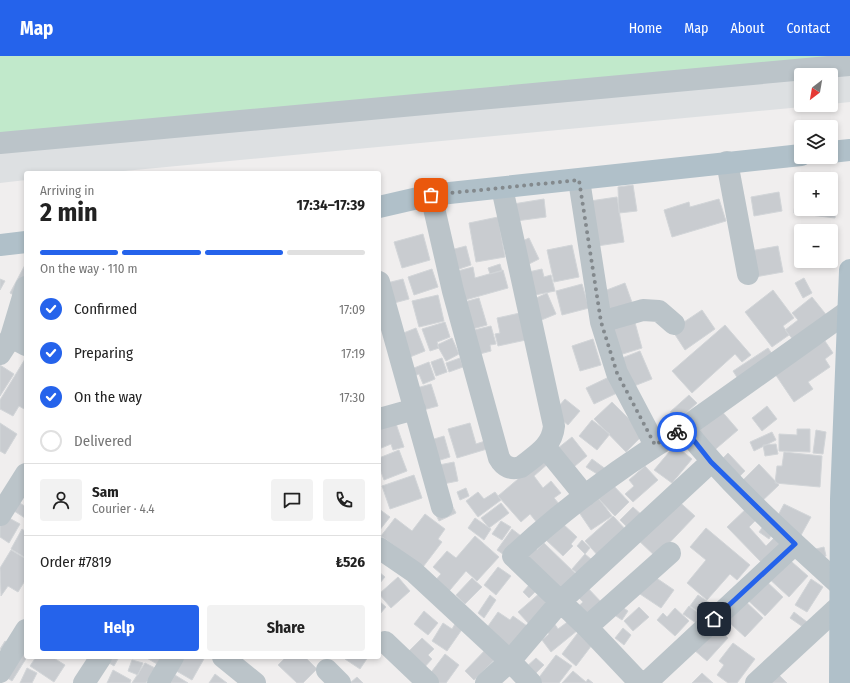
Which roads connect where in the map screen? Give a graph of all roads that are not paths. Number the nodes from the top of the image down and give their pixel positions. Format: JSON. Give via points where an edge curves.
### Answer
{"nodes":[{"id":1,"x":850,"y":65,"type":"edge"},
{"id":2,"x":0,"y":143,"type":"edge"},
{"id":3,"x":850,"y":150,"type":"edge"},
{"id":4,"x":838,"y":151,"type":"edge"},
{"id":5,"x":794,"y":156,"type":"edge"},
{"id":6,"x":727,"y":162,"type":"junction"},
{"id":7,"x":579,"y":180,"type":"junction"},
{"id":8,"x":502,"y":188,"type":"junction"},
{"id":9,"x":431,"y":195,"type":"junction"},
{"id":10,"x":381,"y":207,"type":"edge"},
{"id":11,"x":24,"y":242,"type":"edge"},
{"id":12,"x":0,"y":245,"type":"edge"},
{"id":13,"x":850,"y":270,"type":"edge"},
{"id":14,"x":748,"y":274,"type":"dead end"},
{"id":15,"x":381,"y":289,"type":"edge"},
{"id":16,"x":24,"y":295,"type":"edge"},
{"id":17,"x":847,"y":312,"type":"junction"},
{"id":18,"x":601,"y":322,"type":"junction"},
{"id":19,"x":674,"y":324,"type":"dead end"},
{"id":20,"x":849,"y":335,"type":"edge"},
{"id":21,"x":12,"y":345,"type":"edge"},
{"id":22,"x":848,"y":384,"type":"edge"},
{"id":23,"x":415,"y":409,"type":"junction"},
{"id":24,"x":381,"y":418,"type":"edge"},
{"id":25,"x":684,"y":428,"type":"junction"},
{"id":26,"x":655,"y":445,"type":"junction"},
{"id":27,"x":546,"y":448,"type":"junction"},
{"id":28,"x":711,"y":462,"type":"junction"},
{"id":29,"x":24,"y":477,"type":"edge"},
{"id":30,"x":585,"y":496,"type":"junction"},
{"id":31,"x":845,"y":502,"type":"edge"},
{"id":32,"x":442,"y":507,"type":"dead end"},
{"id":33,"x":0,"y":514,"type":"edge"},
{"id":34,"x":795,"y":544,"type":"junction"},
{"id":35,"x":381,"y":549,"type":"edge"},
{"id":36,"x":670,"y":553,"type":"dead end"},
{"id":37,"x":840,"y":585,"type":"junction"},
{"id":38,"x":561,"y":601,"type":"junction"},
{"id":39,"x":845,"y":609,"type":"edge"},
{"id":40,"x":587,"y":627,"type":"junction"},
{"id":41,"x":24,"y":633,"type":"edge"},
{"id":42,"x":385,"y":642,"type":"dead end"},
{"id":43,"x":100,"y":659,"type":"edge"},
{"id":44,"x":172,"y":659,"type":"edge"},
{"id":45,"x":226,"y":659,"type":"edge"},
{"id":46,"x":510,"y":661,"type":"junction"},
{"id":47,"x":0,"y":672,"type":"edge"},
{"id":48,"x":627,"y":679,"type":"edge"},
{"id":49,"x":84,"y":683,"type":"edge"},
{"id":50,"x":158,"y":683,"type":"edge"},
{"id":51,"x":256,"y":683,"type":"edge"},
{"id":52,"x":428,"y":683,"type":"edge"},
{"id":53,"x":486,"y":683,"type":"edge"},
{"id":54,"x":531,"y":683,"type":"edge"},
{"id":55,"x":646,"y":683,"type":"edge"},
{"id":56,"x":756,"y":683,"type":"edge"},
{"id":57,"x":840,"y":683,"type":"edge"}],
"edges":[{"from":1,"to":2,"type":"street"},
{"from":3,"to":4,"type":"main road"},
{"from":5,"to":6,"type":"main road"},
{"from":6,"to":7,"type":"main road"},
{"from":6,"to":14,"type":"street"},
{"from":7,"to":8,"type":"main road"},
{"from":7,"to":18,"type":"street"},
{"from":8,"to":9,"type":"main road"},
{"from":8,"to":27,"type":"street","via":[[554,421],[554,434]]},
{"from":9,"to":10,"type":"main road"},
{"from":9,"to":27,"type":"street","via":[[453,291],[499,458],[504,465],[521,467]]},
{"from":11,"to":12,"type":"main road"},
{"from":13,"to":17,"type":"main road"},
{"from":15,"to":23,"type":"street"},
{"from":16,"to":21,"type":"street"},
{"from":17,"to":20,"type":"main road"},
{"from":17,"to":25,"type":"street"},
{"from":18,"to":19,"type":"street","via":[[643,310],[659,311]]},
{"from":18,"to":26,"type":"street","via":[[617,373]]},
{"from":20,"to":22,"type":"main road"},
{"from":22,"to":31,"type":"main road"},
{"from":23,"to":24,"type":"street"},
{"from":23,"to":32,"type":"street"},
{"from":25,"to":26,"type":"street"},
{"from":25,"to":28,"type":"street"},
{"from":26,"to":30,"type":"street"},
{"from":27,"to":30,"type":"street"},
{"from":28,"to":34,"type":"street"},
{"from":28,"to":38,"type":"street"},
{"from":29,"to":33,"type":"street"},
{"from":30,"to":38,"type":"street","via":[[513,556]]},
{"from":31,"to":37,"type":"main road"},
{"from":34,"to":37,"type":"street"},
{"from":34,"to":55,"type":"street"},
{"from":35,"to":46,"type":"street","via":[[414,572]]},
{"from":36,"to":40,"type":"street"},
{"from":37,"to":39,"type":"main road"},
{"from":38,"to":40,"type":"street"},
{"from":38,"to":46,"type":"street"},
{"from":39,"to":56,"type":"street","via":[[819,623]]},
{"from":39,"to":57,"type":"main road"},
{"from":40,"to":48,"type":"street"},
{"from":41,"to":47,"type":"street"},
{"from":42,"to":52,"type":"street"},
{"from":43,"to":49,"type":"street"},
{"from":44,"to":50,"type":"street"},
{"from":45,"to":51,"type":"street"},
{"from":46,"to":53,"type":"street"},
{"from":46,"to":54,"type":"street"}]}
